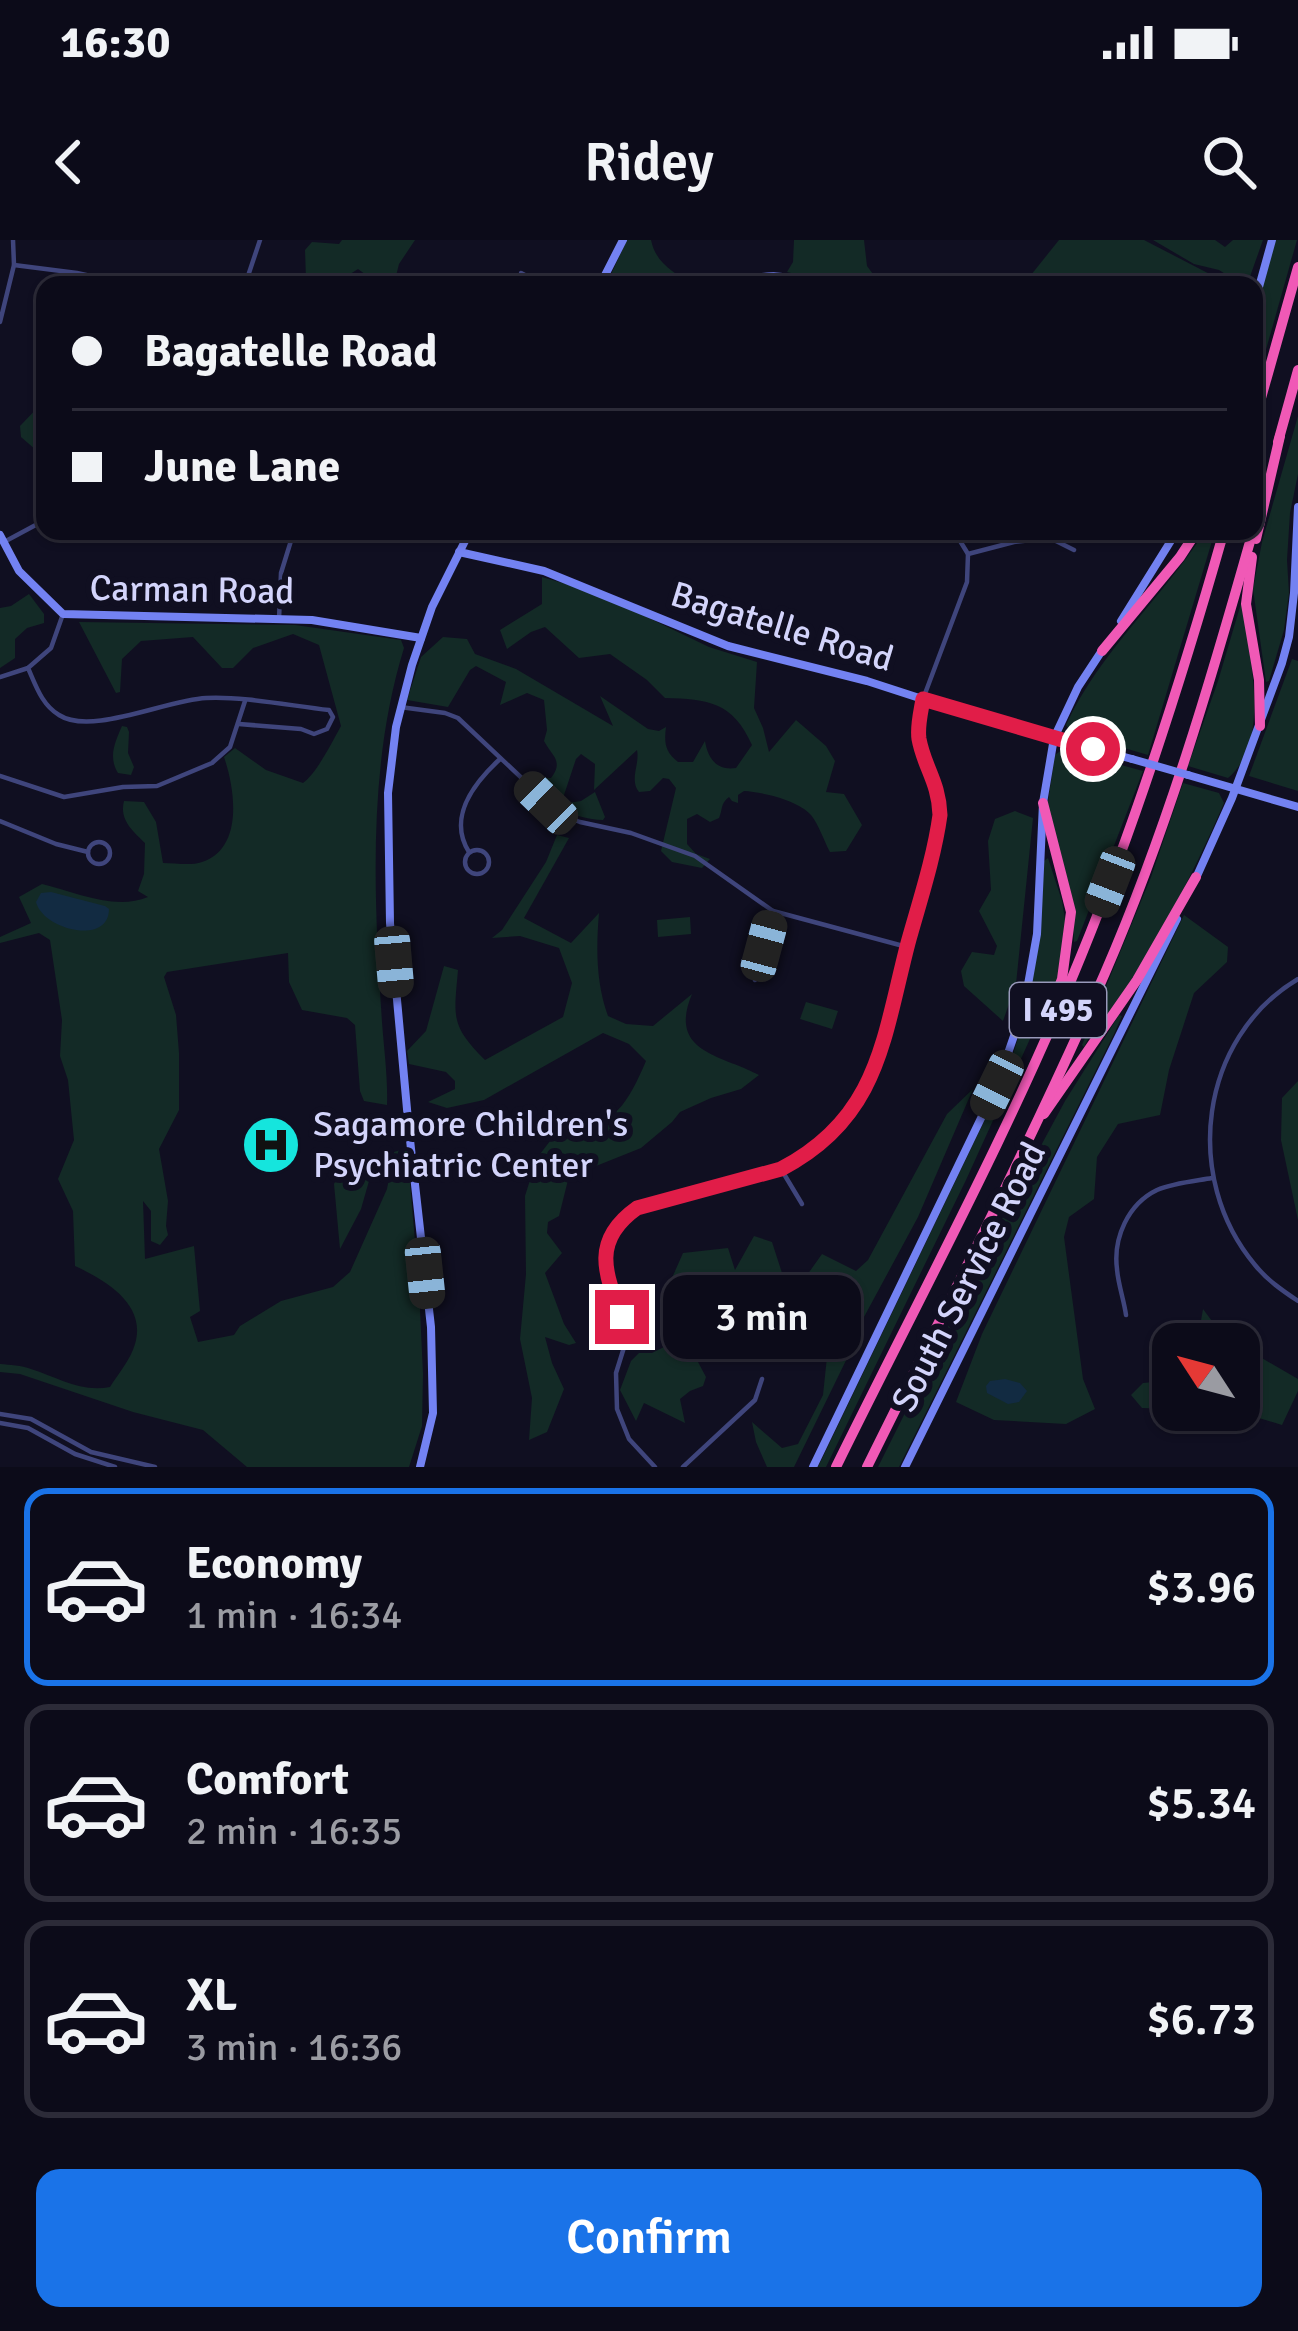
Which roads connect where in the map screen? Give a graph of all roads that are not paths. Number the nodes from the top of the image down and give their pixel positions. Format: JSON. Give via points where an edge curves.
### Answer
{"nodes":[{"id":1,"x":13,"y":240,"type":"edge"},
{"id":2,"x":260,"y":240,"type":"edge"},
{"id":3,"x":623,"y":240,"type":"edge"},
{"id":4,"x":1272,"y":240,"type":"edge"},
{"id":5,"x":14,"y":265,"type":"junction"},
{"id":6,"x":1298,"y":267,"type":"edge"},
{"id":7,"x":521,"y":273,"type":"dead end"},
{"id":8,"x":87,"y":276,"type":"edge"},
{"id":9,"x":248,"y":276,"type":"edge"},
{"id":10,"x":527,"y":276,"type":"edge"},
{"id":11,"x":605,"y":276,"type":"edge"},
{"id":12,"x":1262,"y":276,"type":"edge"},
{"id":13,"x":0,"y":322,"type":"edge"},
{"id":14,"x":1298,"y":370,"type":"edge"},
{"id":15,"x":1263,"y":391,"type":"edge"},
{"id":16,"x":1280,"y":436,"type":"junction"},
{"id":17,"x":1263,"y":495,"type":"edge"},
{"id":18,"x":1298,"y":507,"type":"edge"},
{"id":19,"x":1263,"y":512,"type":"edge"},
{"id":20,"x":36,"y":524,"type":"edge"},
{"id":21,"x":2,"y":538,"type":"edge"},
{"id":22,"x":291,"y":540,"type":"edge"},
{"id":23,"x":465,"y":540,"type":"edge"},
{"id":24,"x":959,"y":540,"type":"edge"},
{"id":25,"x":1032,"y":540,"type":"edge"},
{"id":26,"x":1053,"y":540,"type":"edge"},
{"id":27,"x":1171,"y":540,"type":"edge"},
{"id":28,"x":1191,"y":540,"type":"edge"},
{"id":29,"x":1220,"y":540,"type":"edge"},
{"id":30,"x":1250,"y":540,"type":"edge"},
{"id":31,"x":1257,"y":540,"type":"edge"},
{"id":32,"x":1074,"y":550,"type":"dead end"},
{"id":33,"x":459,"y":551,"type":"junction"},
{"id":34,"x":968,"y":554,"type":"junction"},
{"id":35,"x":63,"y":614,"type":"junction"},
{"id":36,"x":279,"y":620,"type":"junction"},
{"id":37,"x":421,"y":638,"type":"junction"},
{"id":38,"x":1102,"y":650,"type":"junction"},
{"id":39,"x":28,"y":668,"type":"junction"},
{"id":40,"x":0,"y":676,"type":"edge"},
{"id":41,"x":923,"y":699,"type":"junction"},
{"id":42,"x":244,"y":701,"type":"junction"},
{"id":43,"x":400,"y":707,"type":"junction"},
{"id":44,"x":239,"y":724,"type":"junction"},
{"id":45,"x":1260,"y":726,"type":"junction"},
{"id":46,"x":1054,"y":739,"type":"junction"},
{"id":47,"x":500,"y":759,"type":"junction"},
{"id":48,"x":0,"y":776,"type":"edge"},
{"id":49,"x":1235,"y":788,"type":"junction"},
{"id":50,"x":1043,"y":802,"type":"junction"},
{"id":51,"x":1298,"y":808,"type":"edge"},
{"id":52,"x":0,"y":821,"type":"edge"},
{"id":53,"x":88,"y":851,"type":"dead end"},
{"id":54,"x":469,"y":852,"type":"junction"},
{"id":55,"x":1196,"y":878,"type":"junction"},
{"id":56,"x":773,"y":911,"type":"junction"},
{"id":57,"x":907,"y":947,"type":"junction"},
{"id":58,"x":1298,"y":979,"type":"edge"},
{"id":59,"x":755,"y":980,"type":"dead end"},
{"id":60,"x":1034,"y":1126,"type":"junction"},
{"id":61,"x":1003,"y":1130,"type":"junction"},
{"id":62,"x":781,"y":1169,"type":"junction"},
{"id":63,"x":1212,"y":1178,"type":"junction"},
{"id":64,"x":802,"y":1204,"type":"dead end"},
{"id":65,"x":1298,"y":1301,"type":"edge"},
{"id":66,"x":1126,"y":1315,"type":"dead end"},
{"id":67,"x":762,"y":1379,"type":"dead end"},
{"id":68,"x":0,"y":1414,"type":"edge"},
{"id":69,"x":0,"y":1423,"type":"edge"},
{"id":70,"x":909,"y":1465,"type":"edge"},
{"id":71,"x":115,"y":1467,"type":"edge"},
{"id":72,"x":154,"y":1467,"type":"edge"},
{"id":73,"x":419,"y":1467,"type":"edge"},
{"id":74,"x":655,"y":1467,"type":"edge"},
{"id":75,"x":683,"y":1467,"type":"edge"},
{"id":76,"x":813,"y":1467,"type":"edge"},
{"id":77,"x":836,"y":1467,"type":"edge"},
{"id":78,"x":867,"y":1467,"type":"edge"}],
"edges":[{"from":1,"to":5,"type":"street"},
{"from":2,"to":9,"type":"street"},
{"from":3,"to":11,"type":"main road"},
{"from":4,"to":12,"type":"main road"},
{"from":5,"to":8,"type":"street"},
{"from":5,"to":13,"type":"street"},
{"from":6,"to":15,"type":"highway"},
{"from":7,"to":10,"type":"street"},
{"from":14,"to":16,"type":"highway","number":"I 495"},
{"from":16,"to":17,"type":"highway","number":"I 495"},
{"from":16,"to":19,"type":"highway"},
{"from":18,"to":45,"type":"main road","name":"South Service Road","via":[[1288,637]]},
{"from":20,"to":21,"type":"street"},
{"from":21,"to":35,"type":"main road","name":"Carman Road","via":[[19,572]]},
{"from":22,"to":36,"type":"street"},
{"from":23,"to":33,"type":"main road"},
{"from":24,"to":34,"type":"street"},
{"from":25,"to":34,"type":"street"},
{"from":26,"to":32,"type":"street"},
{"from":27,"to":38,"type":"main road"},
{"from":28,"to":38,"type":"highway"},
{"from":29,"to":61,"type":"highway","number":"I 495","via":[[1118,863]]},
{"from":30,"to":60,"type":"highway","number":"I 495","via":[[1144,873]]},
{"from":31,"to":45,"type":"highway","via":[[1246,604]]},
{"from":33,"to":37,"type":"main road"},
{"from":33,"to":41,"type":"main road","name":"Bagatelle Road","via":[[544,571],[728,646]]},
{"from":34,"to":41,"type":"street","via":[[964,596]]},
{"from":35,"to":36,"type":"main road","name":"Carman Road"},
{"from":35,"to":39,"type":"street","via":[[51,648]]},
{"from":36,"to":37,"type":"main road","name":"Carman Road"},
{"from":37,"to":43,"type":"main road"},
{"from":38,"to":46,"type":"main road"},
{"from":39,"to":40,"type":"street"},
{"from":39,"to":42,"type":"street","via":[[50,708],[80,723],[205,698]]},
{"from":41,"to":46,"type":"main road","name":"Bagatelle Road"},
{"from":41,"to":57,"type":"street","via":[[919,742],[940,815]]},
{"from":42,"to":44,"type":"street"},
{"from":42,"to":44,"type":"street","via":[[333,716],[314,734]]},
{"from":43,"to":47,"type":"street","via":[[458,718]]},
{"from":43,"to":73,"type":"main road","via":[[387,830],[431,1345],[433,1414]]},
{"from":44,"to":48,"type":"street","via":[[212,763],[157,786],[64,797]]},
{"from":45,"to":49,"type":"main road","name":"South Service Road"},
{"from":46,"to":49,"type":"main road","name":"Bagatelle Road","bridge":true},
{"from":46,"to":50,"type":"main road"},
{"from":47,"to":54,"type":"street","via":[[463,809]]},
{"from":47,"to":56,"type":"street","via":[[561,815],[695,856]]},
{"from":49,"to":51,"type":"main road","name":"Bagatelle Road"},
{"from":49,"to":55,"type":"main road","name":"South Service Road"},
{"from":50,"to":61,"type":"highway","via":[[1071,912],[1062,979]]},
{"from":50,"to":76,"type":"main road","via":[[1037,934],[1011,1046]]},
{"from":52,"to":53,"type":"street"},
{"from":54,"to":54,"type":"street","via":[[468,871],[484,872],[487,854]]},
{"from":55,"to":60,"type":"highway","via":[[1137,980]]},
{"from":55,"to":70,"type":"main road","name":"South Service Road"},
{"from":56,"to":57,"type":"street"},
{"from":56,"to":59,"type":"street"},
{"from":57,"to":62,"type":"street","via":[[878,1059],[856,1105],[816,1148]]},
{"from":58,"to":63,"type":"street","via":[[1252,1018],[1222,1069],[1210,1128]]},
{"from":60,"to":78,"type":"highway","number":"I 495"},
{"from":61,"to":77,"type":"highway","number":"I 495"},
{"from":62,"to":64,"type":"street"},
{"from":62,"to":74,"type":"street","via":[[637,1208],[613,1229],[607,1274],[626,1328],[617,1409],[629,1439]]},
{"from":63,"to":65,"type":"street","via":[[1240,1246]]},
{"from":63,"to":66,"type":"street","via":[[1161,1188],[1126,1222],[1116,1253]]},
{"from":67,"to":75,"type":"street","via":[[755,1400]]},
{"from":68,"to":72,"type":"street","via":[[31,1419],[91,1452]]},
{"from":69,"to":71,"type":"street"}]}
